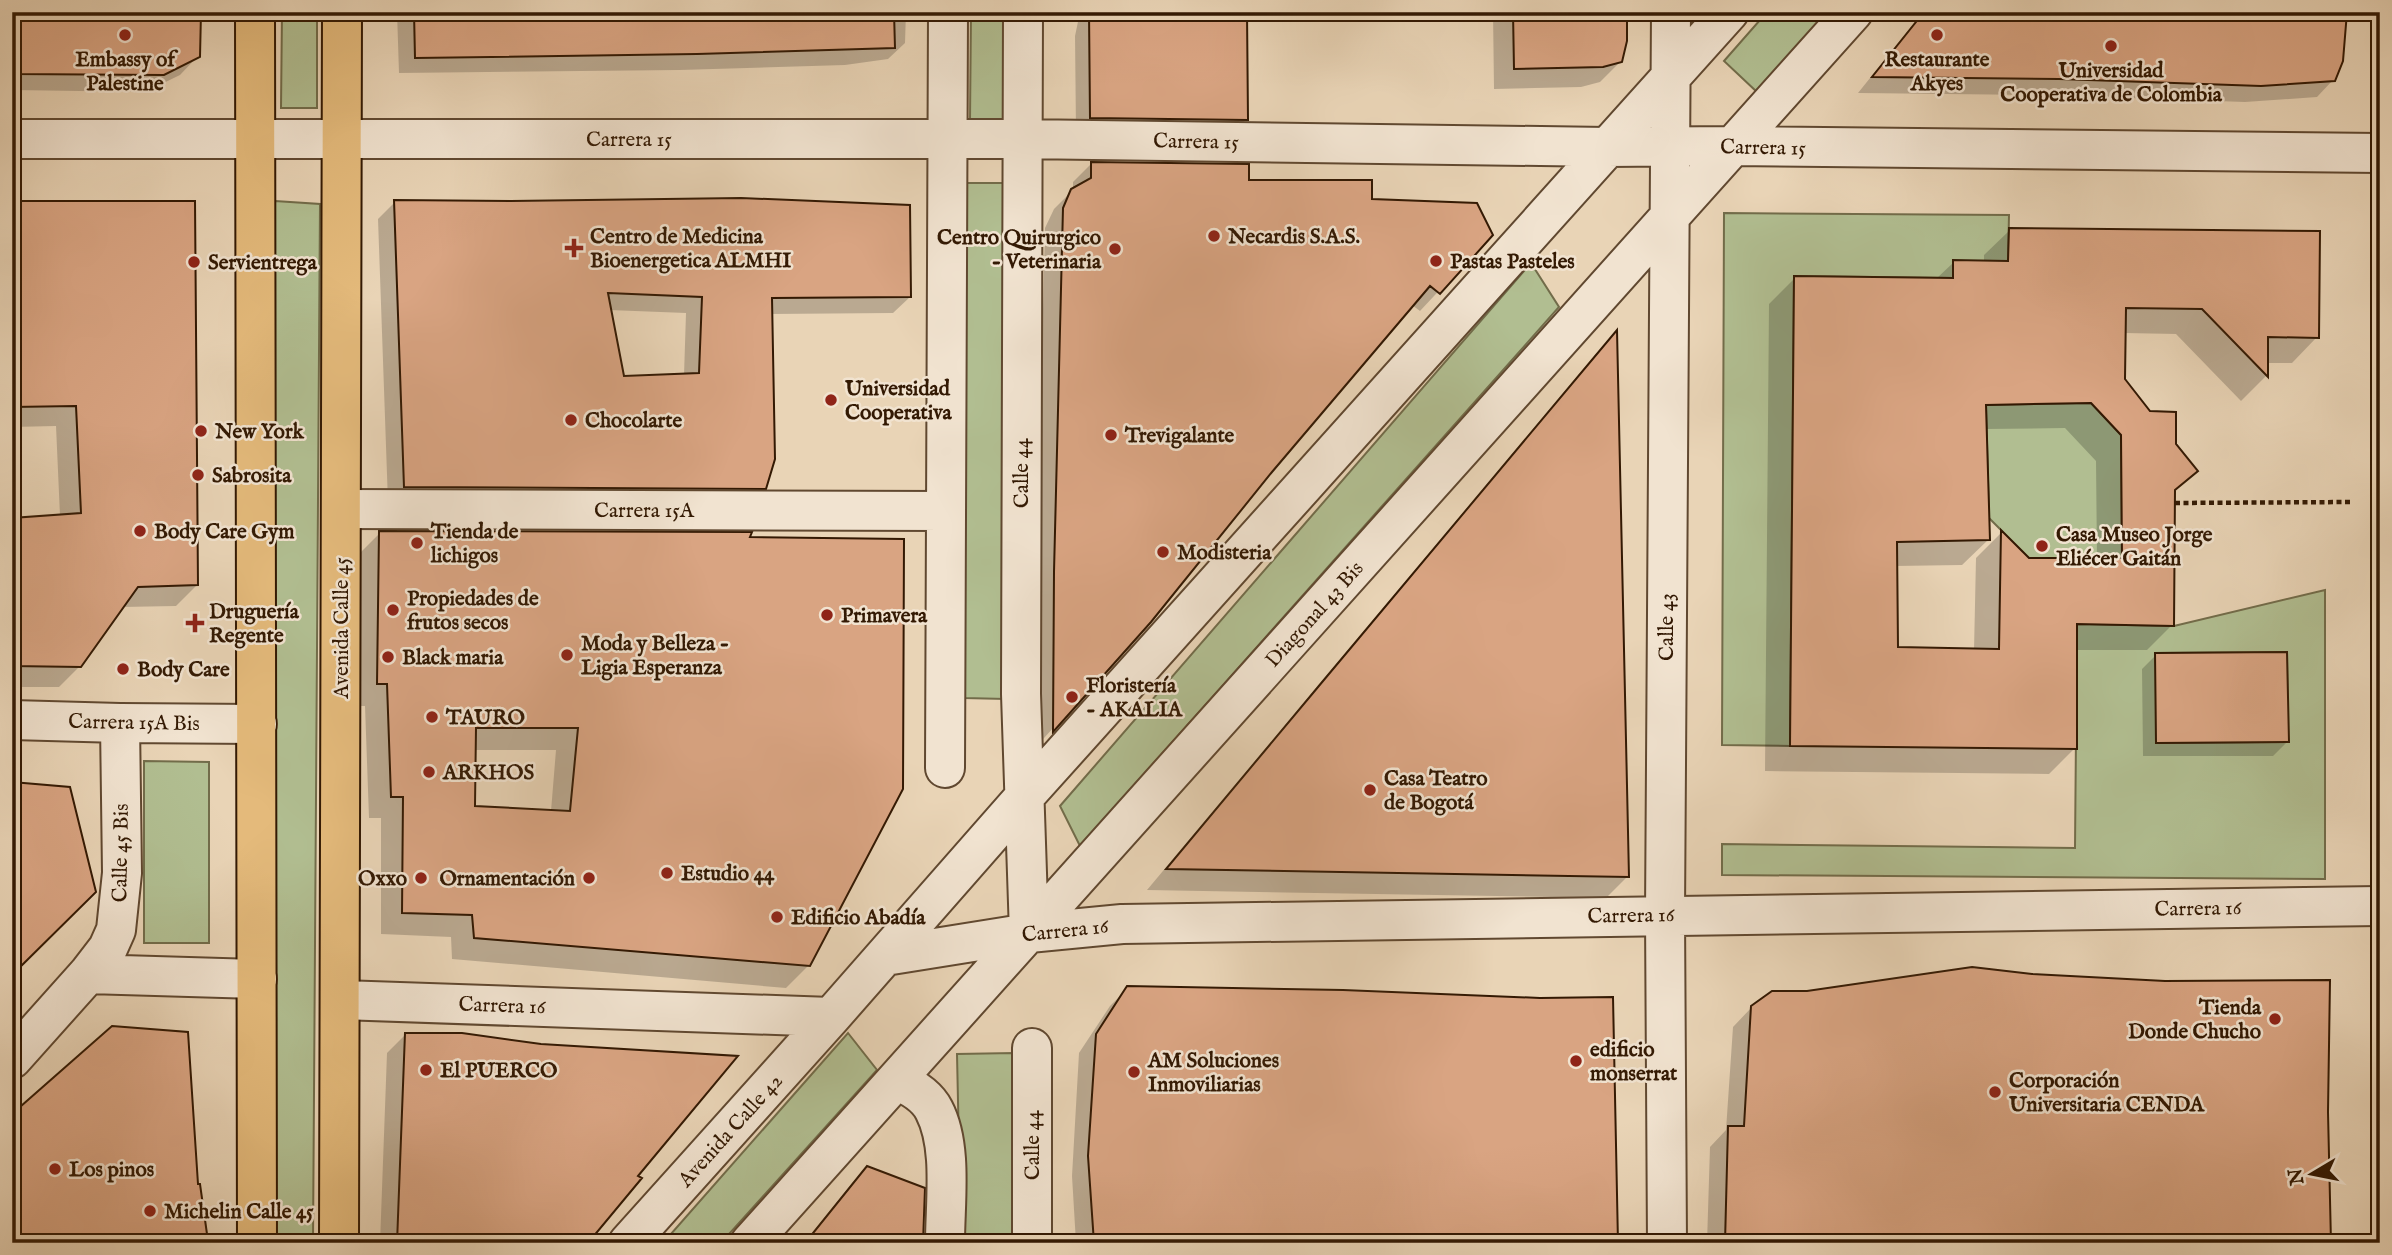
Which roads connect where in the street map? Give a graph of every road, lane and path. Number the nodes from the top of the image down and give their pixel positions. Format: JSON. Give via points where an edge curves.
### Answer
{"nodes":[{"id":1,"x":255,"y":12,"type":"edge"},
{"id":2,"x":342,"y":12,"type":"edge"},
{"id":3,"x":948,"y":12,"type":"edge"},
{"id":4,"x":1023,"y":12,"type":"edge"},
{"id":5,"x":1671,"y":12,"type":"edge"},
{"id":6,"x":1729,"y":12,"type":"edge"},
{"id":7,"x":1853,"y":12,"type":"edge"},
{"id":8,"x":1671,"y":76,"type":"junction"},
{"id":9,"x":12,"y":139,"type":"edge"},
{"id":10,"x":255,"y":139,"type":"junction"},
{"id":11,"x":342,"y":139,"type":"junction"},
{"id":12,"x":947,"y":139,"type":"junction"},
{"id":13,"x":1022,"y":139,"type":"junction"},
{"id":14,"x":1672,"y":146,"type":"junction"},
{"id":15,"x":1731,"y":146,"type":"junction"},
{"id":16,"x":1607,"y":147,"type":"junction"},
{"id":17,"x":2380,"y":153,"type":"edge"},
{"id":18,"x":1669,"y":215,"type":"junction"},
{"id":19,"x":2350,"y":502,"type":"dead end"},
{"id":20,"x":2175,"y":503,"type":"dead end"},
{"id":21,"x":341,"y":509,"type":"junction"},
{"id":22,"x":946,"y":511,"type":"junction"},
{"id":23,"x":12,"y":720,"type":"edge"},
{"id":24,"x":120,"y":723,"type":"junction"},
{"id":25,"x":257,"y":724,"type":"junction"},
{"id":26,"x":945,"y":768,"type":"dead end"},
{"id":27,"x":1024,"y":796,"type":"junction"},
{"id":28,"x":2380,"y":906,"type":"edge"},
{"id":29,"x":1665,"y":914,"type":"junction"},
{"id":30,"x":1029,"y":933,"type":"junction"},
{"id":31,"x":885,"y":956,"type":"junction"},
{"id":32,"x":88,"y":974,"type":"junction"},
{"id":33,"x":257,"y":979,"type":"junction"},
{"id":34,"x":341,"y":1000,"type":"junction"},
{"id":35,"x":831,"y":1017,"type":"junction"},
{"id":36,"x":1031,"y":1048,"type":"dead end"},
{"id":37,"x":12,"y":1059,"type":"edge"},
{"id":38,"x":896,"y":1080,"type":"junction"},
{"id":39,"x":257,"y":1243,"type":"edge"},
{"id":40,"x":340,"y":1243,"type":"edge"},
{"id":41,"x":628,"y":1243,"type":"edge"},
{"id":42,"x":750,"y":1243,"type":"edge"},
{"id":43,"x":944,"y":1243,"type":"edge"},
{"id":44,"x":1032,"y":1243,"type":"edge"},
{"id":45,"x":1667,"y":1243,"type":"edge"}],
"edges":[{"from":1,"to":10,"type":"main road"},
{"from":2,"to":11,"type":"main road","name":"Avenida Calle 45"},
{"from":3,"to":12,"type":"street"},
{"from":4,"to":13,"type":"street","name":"Calle 44"},
{"from":5,"to":8,"type":"street","name":"Calle 43"},
{"from":6,"to":8,"type":"street"},
{"from":7,"to":15,"type":"street","name":"Diagonal 43 Bis"},
{"from":8,"to":14,"type":"street","name":"Calle 43"},
{"from":8,"to":16,"type":"street"},
{"from":9,"to":10,"type":"street","name":"Carrera 15"},
{"from":10,"to":11,"type":"street","name":"Carrera 15"},
{"from":10,"to":25,"type":"main road"},
{"from":11,"to":12,"type":"street","name":"Carrera 15"},
{"from":11,"to":21,"type":"main road","name":"Avenida Calle 45"},
{"from":12,"to":13,"type":"street","name":"Carrera 15"},
{"from":12,"to":22,"type":"street"},
{"from":13,"to":16,"type":"street","name":"Carrera 15"},
{"from":13,"to":27,"type":"street","name":"Calle 44"},
{"from":14,"to":15,"type":"street","name":"Carrera 15"},
{"from":14,"to":16,"type":"street","name":"Carrera 15"},
{"from":14,"to":18,"type":"street","name":"Calle 43"},
{"from":15,"to":17,"type":"street","name":"Carrera 15"},
{"from":15,"to":18,"type":"street","name":"Diagonal 43 Bis"},
{"from":16,"to":27,"type":"street"},
{"from":18,"to":29,"type":"street","name":"Calle 43"},
{"from":18,"to":30,"type":"street","name":"Diagonal 43 Bis"},
{"from":19,"to":20,"type":"path"},
{"from":21,"to":22,"type":"street","name":"Carrera 15A"},
{"from":21,"to":34,"type":"main road","name":"Avenida Calle 45"},
{"from":22,"to":26,"type":"street"},
{"from":23,"to":24,"type":"street","name":"Carrera 15A Bis"},
{"from":24,"to":25,"type":"street","name":"Carrera 15A Bis"},
{"from":24,"to":32,"type":"street","name":"Calle 45 Bis","via":[[120,914],[117,930]]},
{"from":25,"to":33,"type":"main road"},
{"from":27,"to":30,"type":"street","name":"Calle 44"},
{"from":27,"to":31,"type":"street"},
{"from":28,"to":29,"type":"street","name":"Carrera 16"},
{"from":29,"to":30,"type":"street","name":"Carrera 16","via":[[1122,924]]},
{"from":29,"to":45,"type":"street","name":"Calle 43"},
{"from":30,"to":31,"type":"street","name":"Carrera 16"},
{"from":30,"to":38,"type":"street","name":"Diagonal 43 Bis"},
{"from":31,"to":35,"type":"street"},
{"from":32,"to":33,"type":"street"},
{"from":32,"to":37,"type":"street","name":"Calle 45 Bis"},
{"from":33,"to":39,"type":"main road"},
{"from":34,"to":35,"type":"street","name":"Carrera 16"},
{"from":34,"to":40,"type":"main road","name":"Avenida Calle 45"},
{"from":35,"to":41,"type":"street","name":"Avenida Calle 42"},
{"from":36,"to":44,"type":"street","name":"Calle 44"},
{"from":38,"to":42,"type":"street"},
{"from":38,"to":43,"type":"street","via":[[933,1107],[945,1138]]}]}
